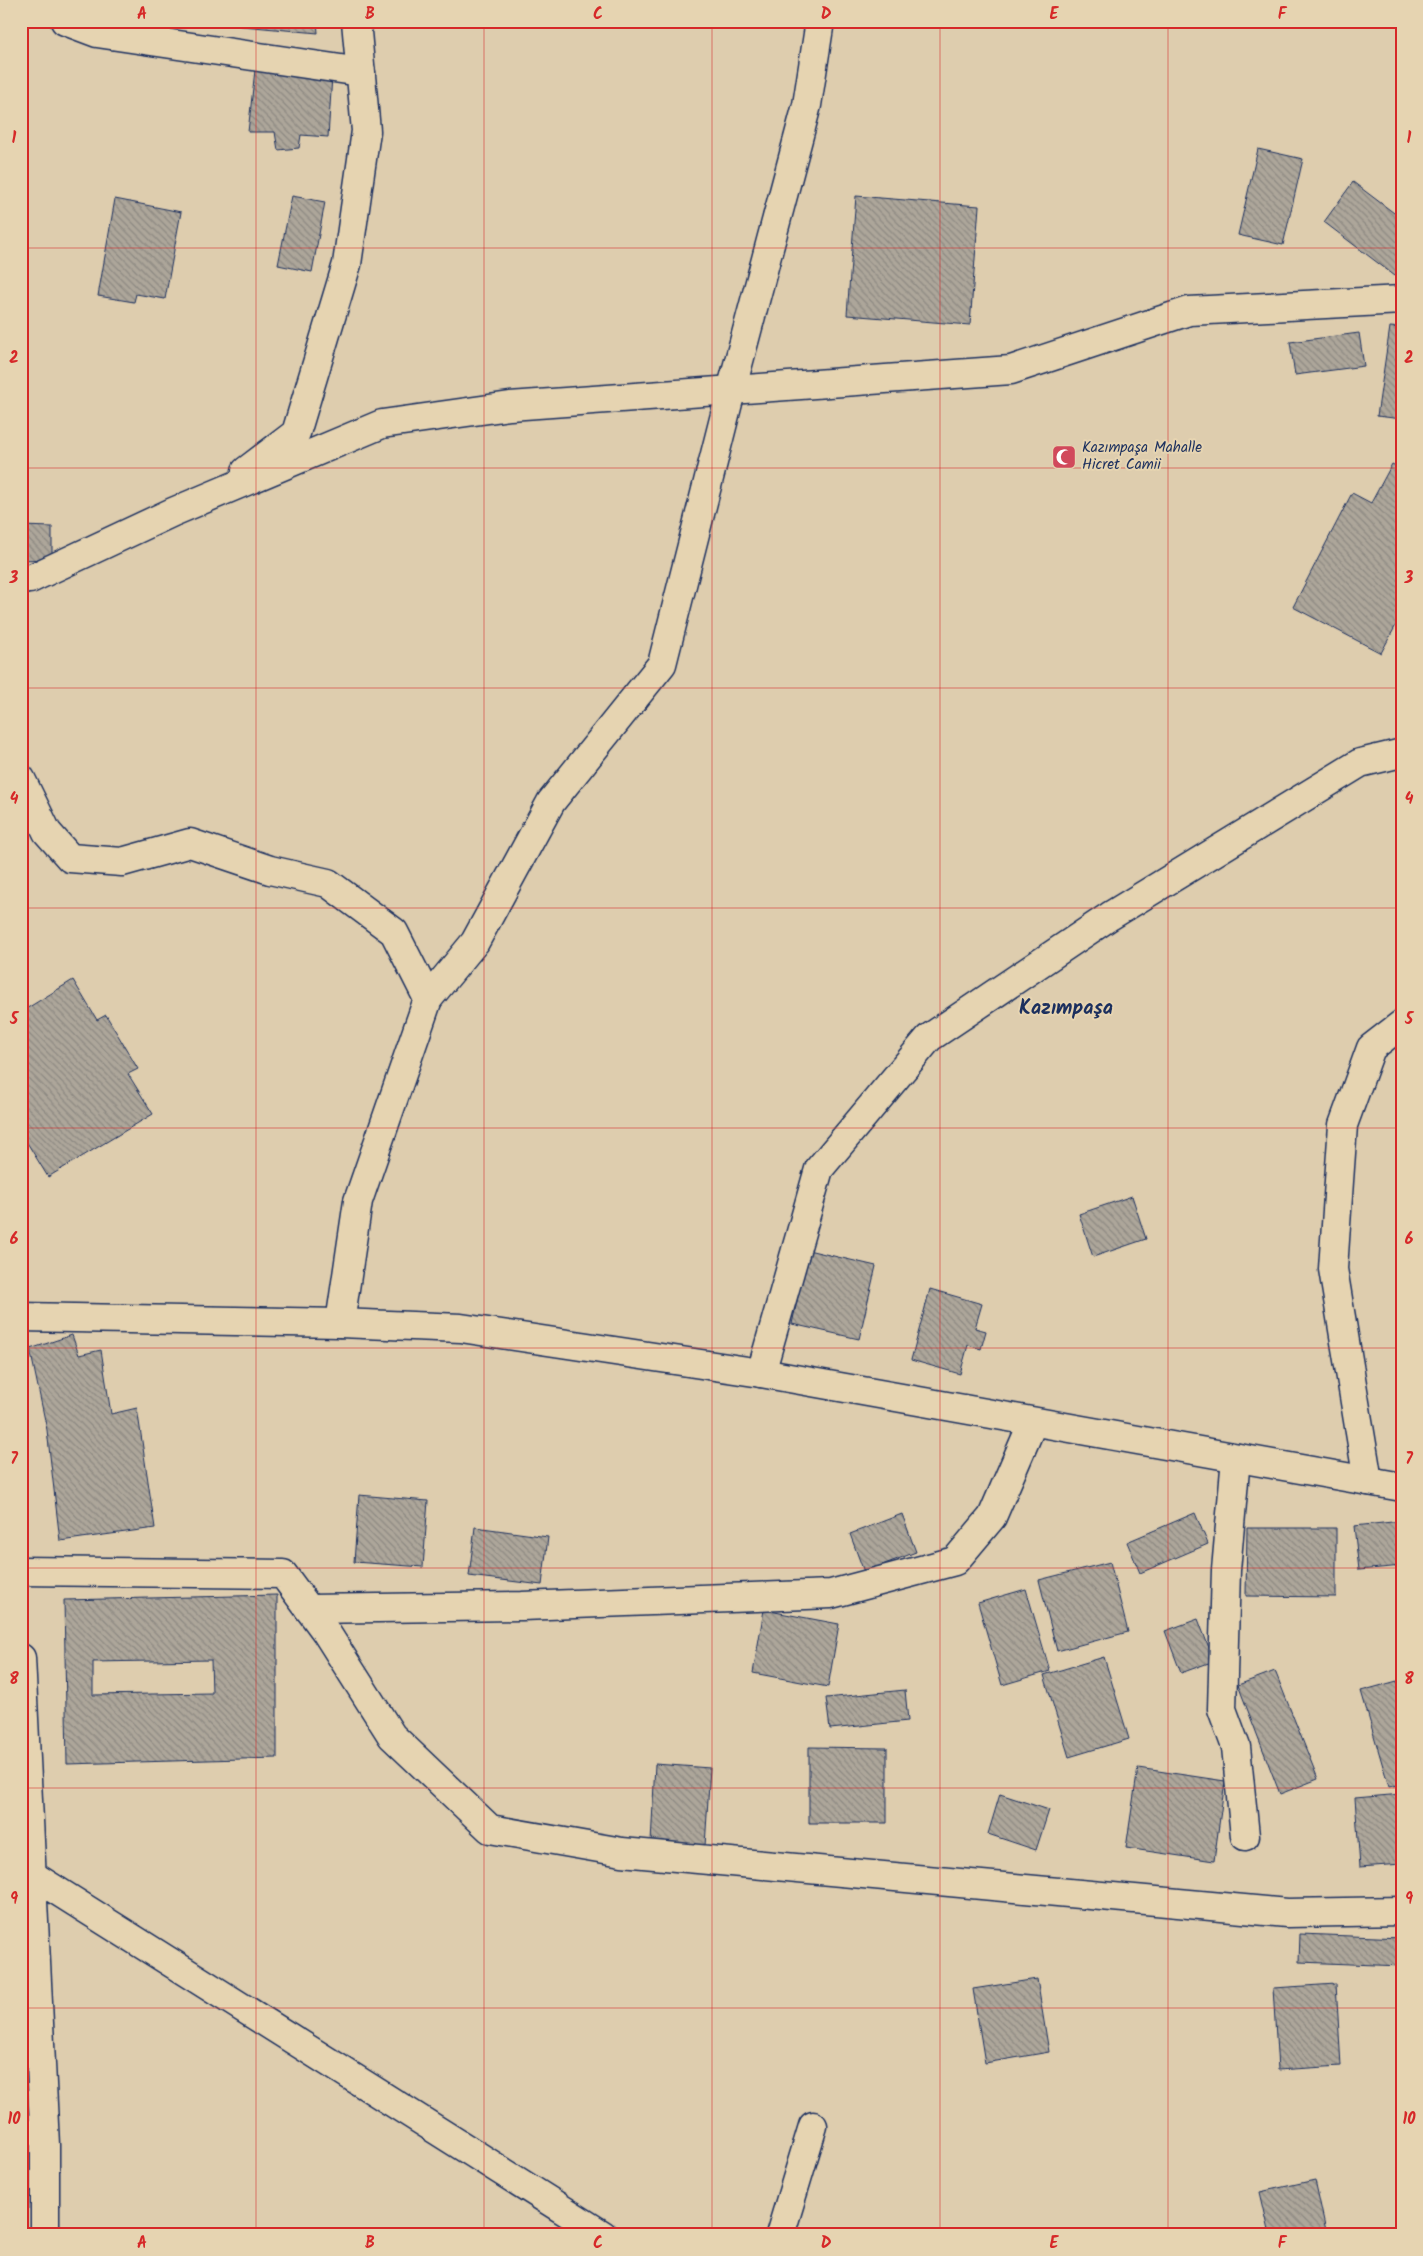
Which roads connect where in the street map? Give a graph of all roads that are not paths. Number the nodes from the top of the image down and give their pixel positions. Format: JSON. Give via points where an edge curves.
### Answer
{"nodes":[{"id":1,"x":65,"y":21,"type":"edge"},
{"id":2,"x":356,"y":21,"type":"edge"},
{"id":3,"x":820,"y":21,"type":"edge"},
{"id":4,"x":98,"y":27,"type":"edge"},
{"id":5,"x":361,"y":72,"type":"junction"},
{"id":6,"x":1402,"y":300,"type":"edge"},
{"id":7,"x":731,"y":391,"type":"junction"},
{"id":8,"x":213,"y":495,"type":"junction"},
{"id":9,"x":24,"y":587,"type":"edge"},
{"id":10,"x":1402,"y":753,"type":"edge"},
{"id":11,"x":21,"y":779,"type":"edge"},
{"id":12,"x":428,"y":999,"type":"junction"},
{"id":13,"x":1402,"y":1024,"type":"edge"},
{"id":14,"x":21,"y":1317,"type":"edge"},
{"id":15,"x":340,"y":1323,"type":"junction"},
{"id":16,"x":761,"y":1373,"type":"junction"},
{"id":17,"x":1033,"y":1422,"type":"junction"},
{"id":18,"x":1236,"y":1458,"type":"junction"},
{"id":19,"x":1368,"y":1481,"type":"junction"},
{"id":20,"x":1402,"y":1487,"type":"edge"},
{"id":21,"x":21,"y":1571,"type":"edge"},
{"id":22,"x":309,"y":1609,"type":"junction"},
{"id":23,"x":21,"y":1658,"type":"edge"},
{"id":24,"x":1244,"y":1836,"type":"dead end"},
{"id":25,"x":32,"y":1875,"type":"junction"},
{"id":26,"x":1402,"y":1911,"type":"edge"},
{"id":27,"x":813,"y":2126,"type":"dead end"},
{"id":28,"x":45,"y":2235,"type":"edge"},
{"id":29,"x":604,"y":2235,"type":"edge"},
{"id":30,"x":780,"y":2235,"type":"edge"}],
"edges":[{"from":1,"to":4,"type":"street"},
{"from":2,"to":5,"type":"street"},
{"from":3,"to":7,"type":"street","via":[[807,105]]},
{"from":4,"to":5,"type":"street"},
{"from":5,"to":8,"type":"street","via":[[366,131],[347,264],[296,433]]},
{"from":6,"to":7,"type":"street","via":[[1189,311],[1010,370]]},
{"from":7,"to":8,"type":"street","via":[[510,406],[382,424]]},
{"from":7,"to":12,"type":"street","via":[[662,664],[551,802],[475,942]]},
{"from":8,"to":9,"type":"street"},
{"from":10,"to":16,"type":"street","via":[[1360,763],[1110,916],[928,1038],[818,1169]]},
{"from":11,"to":12,"type":"street","via":[[47,832],[70,858],[122,862],[190,843],[270,870],[328,883],[394,932]]},
{"from":12,"to":15,"type":"street","via":[[358,1201]]},
{"from":13,"to":19,"type":"street","via":[[1371,1048],[1343,1125],[1338,1181],[1333,1269]]},
{"from":14,"to":15,"type":"street"},
{"from":15,"to":16,"type":"street","via":[[461,1328]]},
{"from":16,"to":17,"type":"street"},
{"from":17,"to":18,"type":"street"},
{"from":17,"to":22,"type":"street","via":[[992,1516],[954,1561],[831,1594],[522,1606]]},
{"from":18,"to":19,"type":"street"},
{"from":18,"to":24,"type":"street","via":[[1226,1570],[1222,1709],[1236,1748]]},
{"from":19,"to":20,"type":"street"},
{"from":21,"to":22,"type":"street","via":[[283,1574]]},
{"from":22,"to":26,"type":"street","via":[[392,1736],[490,1830],[622,1852],[1287,1913]]},
{"from":23,"to":25,"type":"street"},
{"from":25,"to":28,"type":"street","via":[[46,2145]]},
{"from":25,"to":29,"type":"street"},
{"from":27,"to":30,"type":"street"}]}
